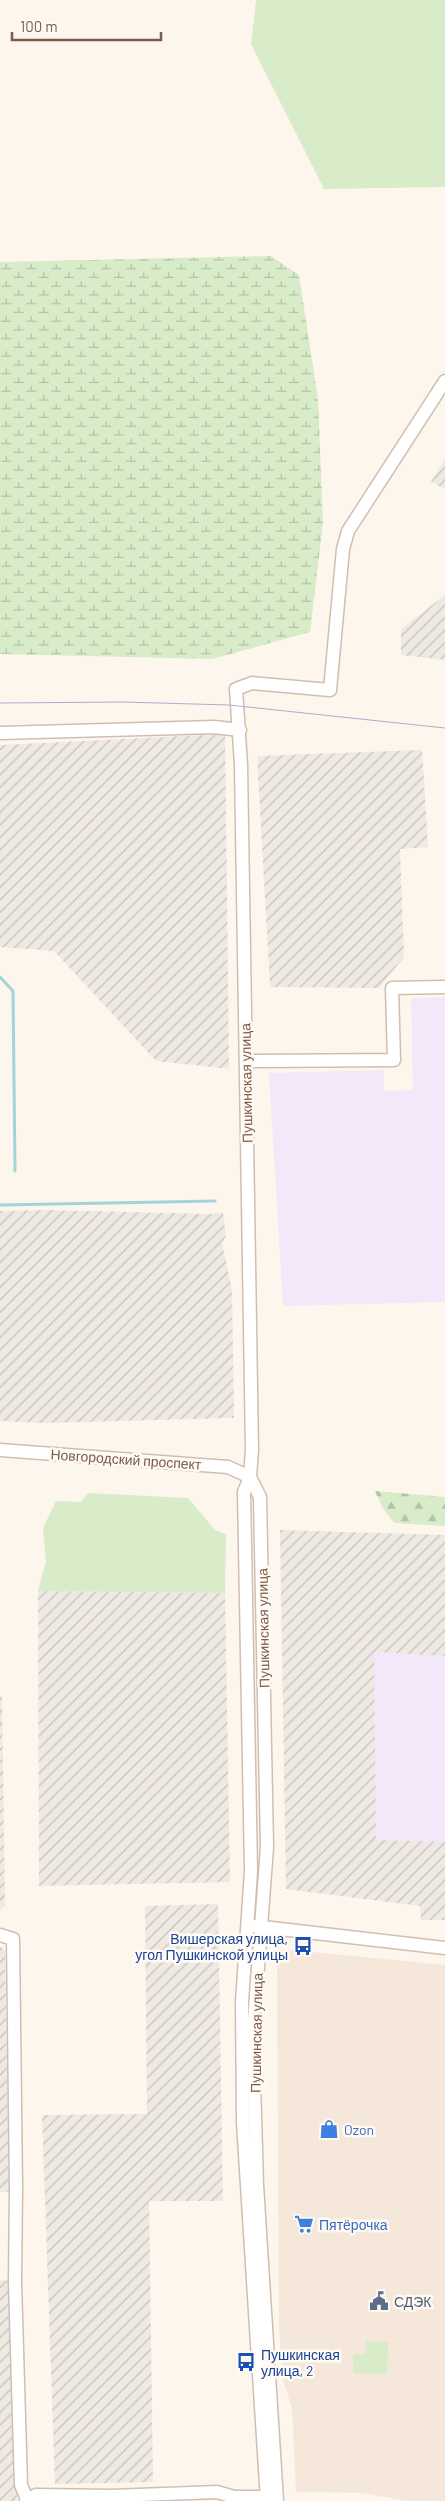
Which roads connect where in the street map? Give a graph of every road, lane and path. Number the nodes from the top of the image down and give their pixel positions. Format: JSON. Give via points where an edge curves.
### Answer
{"nodes":[{"id":1,"x":445,"y":381,"type":"edge"},
{"id":2,"x":240,"y":730,"type":"junction"},
{"id":3,"x":0,"y":733,"type":"edge"},
{"id":4,"x":445,"y":987,"type":"edge"},
{"id":5,"x":246,"y":1061,"type":"junction"},
{"id":6,"x":0,"y":1450,"type":"edge"},
{"id":7,"x":250,"y":1477,"type":"junction"},
{"id":8,"x":247,"y":1926,"type":"junction"},
{"id":9,"x":261,"y":1927,"type":"junction"},
{"id":10,"x":0,"y":1935,"type":"edge"},
{"id":11,"x":445,"y":1948,"type":"edge"},
{"id":12,"x":26,"y":2500,"type":"edge"},
{"id":13,"x":270,"y":2500,"type":"edge"}],
"edges":[{"from":1,"to":2,"type":"street","name":"Пушкинская улица","via":[[348,531],[343,549],[330,690],[252,683],[236,689]]},
{"from":2,"to":3,"type":"street","via":[[214,727]]},
{"from":2,"to":5,"type":"street","name":"Пушкинская улица"},
{"from":4,"to":5,"type":"street","via":[[392,988],[394,1060]]},
{"from":5,"to":7,"type":"street","name":"Пушкинская улица"},
{"from":6,"to":7,"type":"street","name":"Новгородский проспект","via":[[228,1467]]},
{"from":7,"to":8,"type":"street","name":"Пушкинская улица","via":[[244,1492],[251,1871]]},
{"from":7,"to":9,"type":"street","name":"Пушкинская улица","via":[[260,1496],[267,1847]]},
{"from":8,"to":9,"type":"street"},
{"from":8,"to":13,"type":"street","name":"Пушкинская улица","via":[[242,2019],[243,2122]]},
{"from":9,"to":11,"type":"street"},
{"from":9,"to":13,"type":"street","name":"Пушкинская улица","via":[[254,2021],[255,2137]]},
{"from":10,"to":12,"type":"street","via":[[13,1939],[15,2282],[21,2485]]},
{"from":12,"to":13,"type":"street","via":[[36,2496],[218,2492],[234,2497]]}]}
